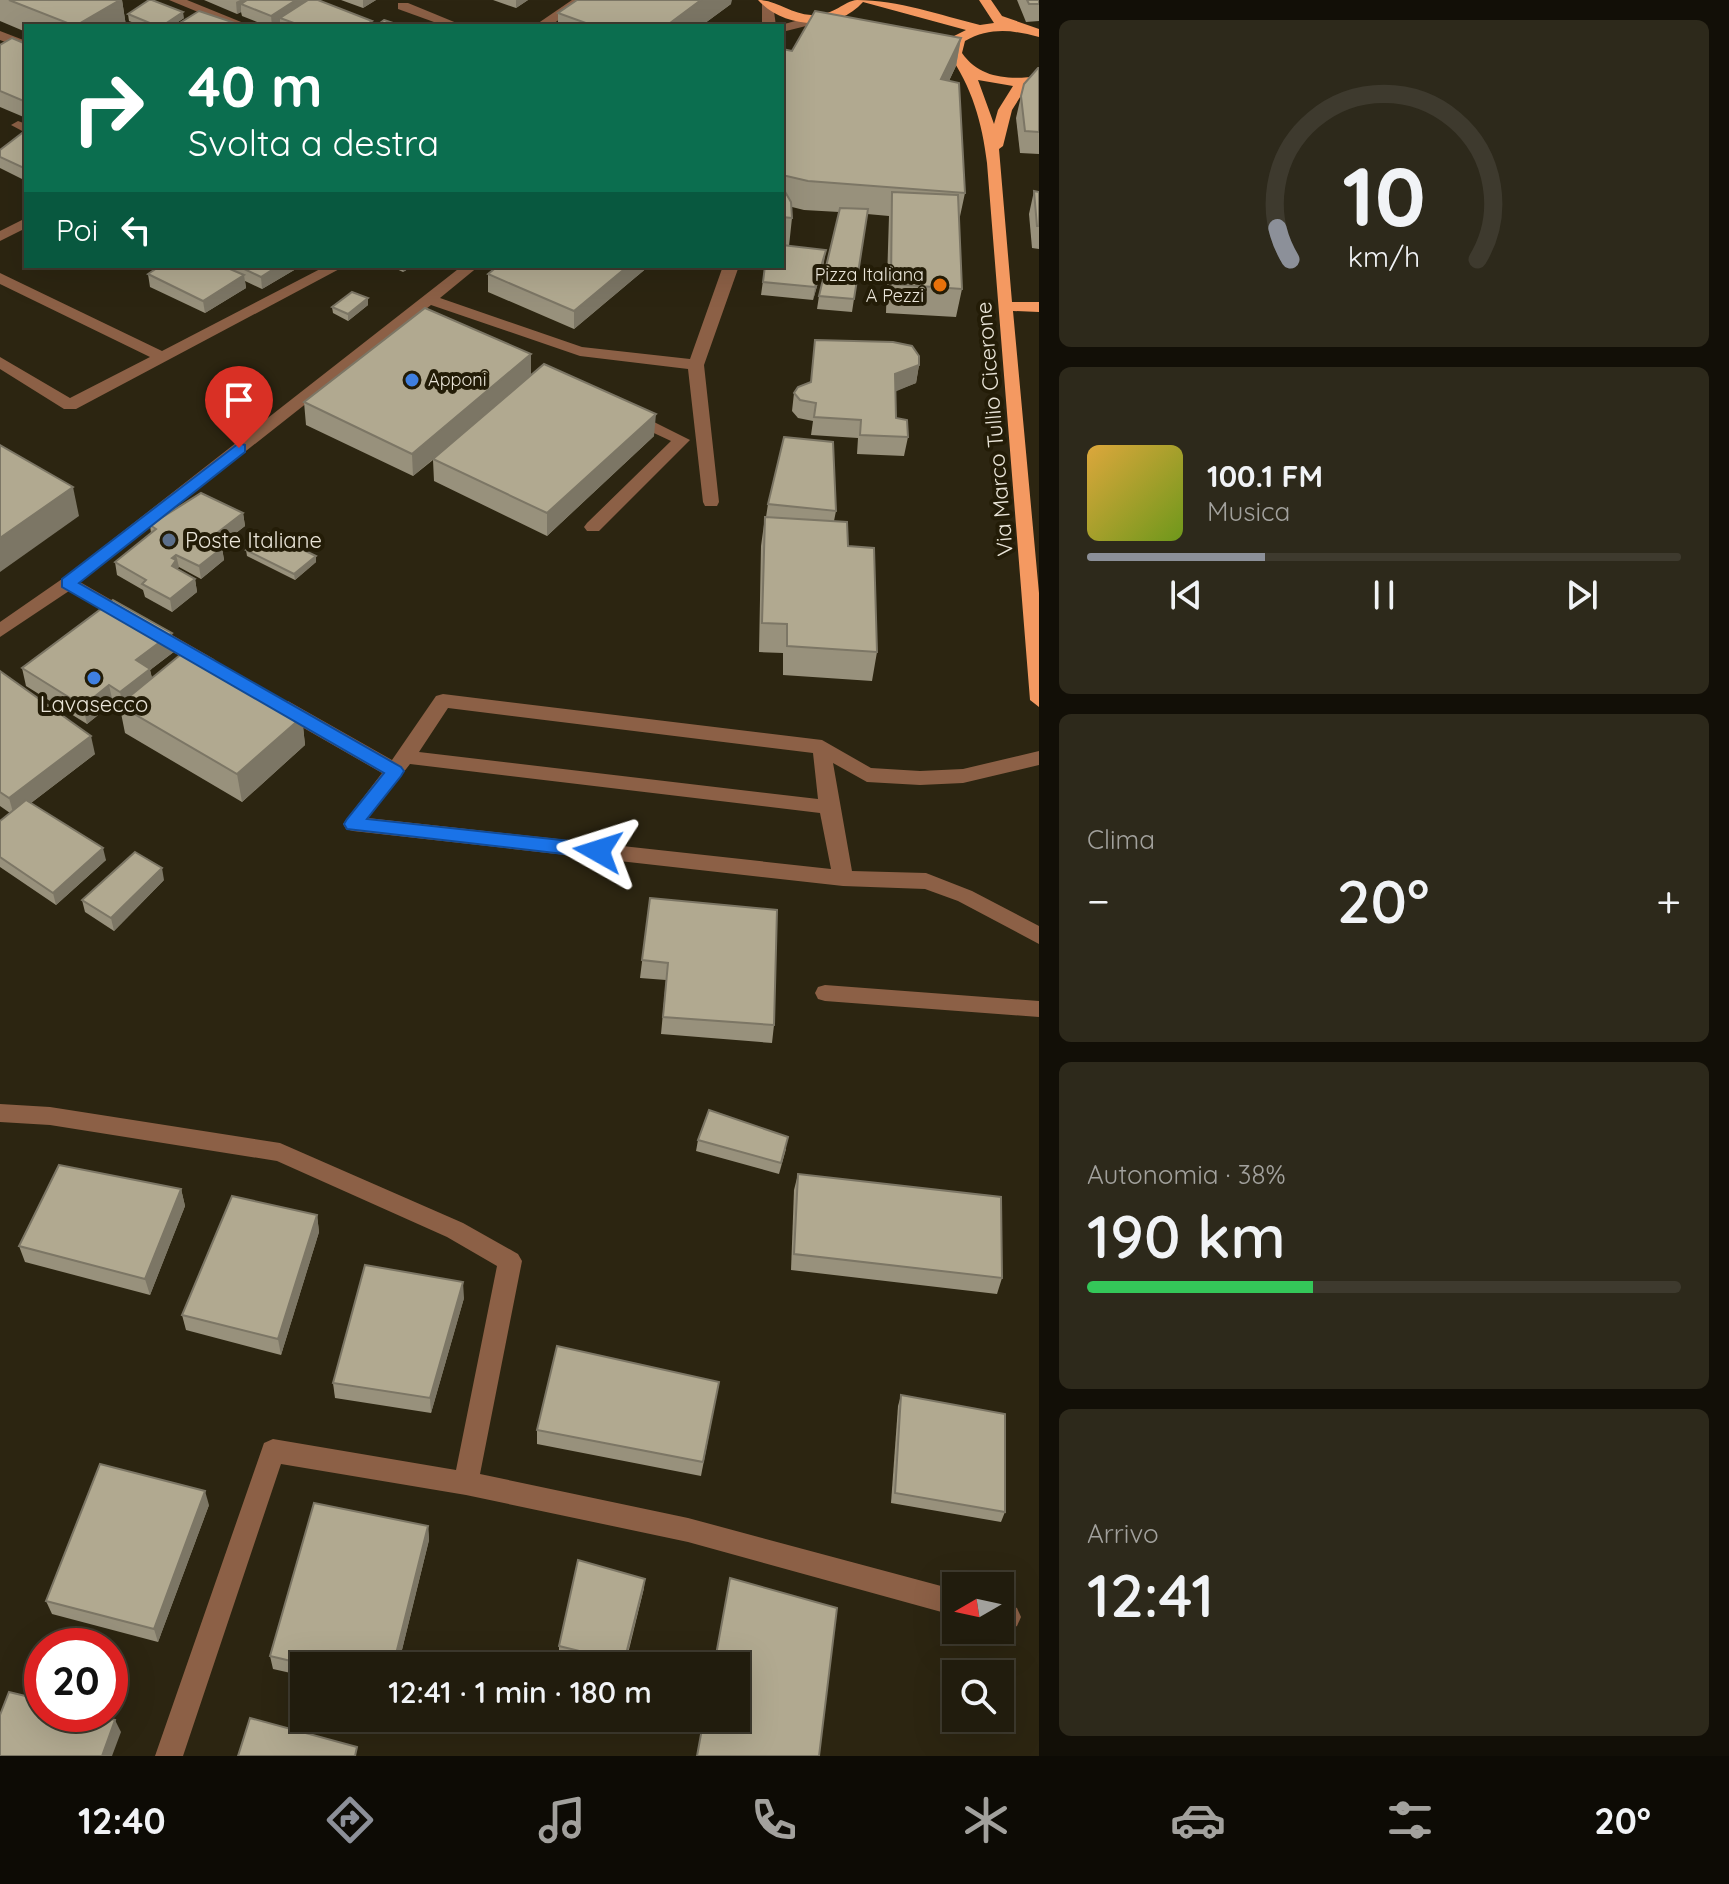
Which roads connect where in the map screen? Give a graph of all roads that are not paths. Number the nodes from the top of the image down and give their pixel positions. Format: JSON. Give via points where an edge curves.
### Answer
{"nodes":[{"id":1,"x":175,"y":0,"type":"edge"},
{"id":2,"x":581,"y":0,"type":"edge"},
{"id":3,"x":858,"y":0,"type":"edge"},
{"id":4,"x":868,"y":0,"type":"edge"},
{"id":5,"x":985,"y":0,"type":"edge"},
{"id":6,"x":765,"y":2,"type":"edge"},
{"id":7,"x":403,"y":6,"type":"dead end"},
{"id":8,"x":828,"y":17,"type":"junction"},
{"id":9,"x":866,"y":23,"type":"edge"},
{"id":10,"x":239,"y":24,"type":"edge"},
{"id":11,"x":452,"y":24,"type":"edge"},
{"id":12,"x":544,"y":24,"type":"edge"},
{"id":13,"x":769,"y":24,"type":"edge"},
{"id":14,"x":1013,"y":27,"type":"junction"},
{"id":15,"x":784,"y":28,"type":"edge"},
{"id":16,"x":978,"y":29,"type":"junction"},
{"id":17,"x":1039,"y":33,"type":"edge"},
{"id":18,"x":0,"y":35,"type":"edge"},
{"id":19,"x":940,"y":42,"type":"edge"},
{"id":20,"x":24,"y":45,"type":"edge"},
{"id":21,"x":955,"y":46,"type":"junction"},
{"id":22,"x":966,"y":68,"type":"junction"},
{"id":23,"x":1039,"y":80,"type":"edge"},
{"id":24,"x":1022,"y":83,"type":"junction"},
{"id":25,"x":995,"y":153,"type":"junction"},
{"id":26,"x":24,"y":223,"type":"edge"},
{"id":27,"x":0,"y":237,"type":"edge"},
{"id":28,"x":332,"y":268,"type":"edge"},
{"id":29,"x":468,"y":268,"type":"edge"},
{"id":30,"x":730,"y":268,"type":"edge"},
{"id":31,"x":0,"y":278,"type":"edge"},
{"id":32,"x":429,"y":299,"type":"junction"},
{"id":33,"x":1006,"y":306,"type":"junction"},
{"id":34,"x":1039,"y":307,"type":"edge"},
{"id":35,"x":162,"y":357,"type":"junction"},
{"id":36,"x":0,"y":362,"type":"edge"},
{"id":37,"x":696,"y":365,"type":"junction"},
{"id":38,"x":611,"y":407,"type":"edge"},
{"id":39,"x":711,"y":502,"type":"dead end"},
{"id":40,"x":593,"y":527,"type":"dead end"},
{"id":41,"x":68,"y":583,"type":"junction"},
{"id":42,"x":0,"y":631,"type":"edge"},
{"id":43,"x":218,"y":670,"type":"edge"},
{"id":44,"x":259,"y":693,"type":"edge"},
{"id":45,"x":1039,"y":700,"type":"edge"},
{"id":46,"x":822,"y":747,"type":"junction"},
{"id":47,"x":1039,"y":758,"type":"edge"},
{"id":48,"x":400,"y":764,"type":"junction"},
{"id":49,"x":829,"y":807,"type":"junction"},
{"id":50,"x":843,"y":878,"type":"junction"},
{"id":51,"x":1039,"y":936,"type":"edge"},
{"id":52,"x":825,"y":993,"type":"dead end"},
{"id":53,"x":1039,"y":1009,"type":"edge"},
{"id":54,"x":0,"y":1113,"type":"edge"},
{"id":55,"x":466,"y":1483,"type":"junction"},
{"id":56,"x":942,"y":1599,"type":"edge"},
{"id":57,"x":169,"y":1756,"type":"edge"}],
"edges":[{"from":1,"to":10,"type":"street"},
{"from":2,"to":12,"type":"street"},
{"from":3,"to":8,"type":"main road","via":[[853,8]]},
{"from":4,"to":16,"type":"main road"},
{"from":5,"to":14,"type":"main road","via":[[997,19]]},
{"from":6,"to":8,"type":"main road","via":[[784,14]]},
{"from":6,"to":13,"type":"street"},
{"from":7,"to":11,"type":"street"},
{"from":8,"to":9,"type":"main road"},
{"from":8,"to":15,"type":"street"},
{"from":14,"to":16,"type":"main road"},
{"from":14,"to":17,"type":"main road"},
{"from":16,"to":21,"type":"main road"},
{"from":18,"to":20,"type":"street"},
{"from":19,"to":21,"type":"main road"},
{"from":21,"to":22,"type":"main road"},
{"from":22,"to":24,"type":"main road","via":[[991,79]]},
{"from":22,"to":25,"type":"main road"},
{"from":23,"to":24,"type":"main road"},
{"from":24,"to":25,"type":"main road","via":[[1005,110]]},
{"from":25,"to":33,"type":"main road","name":"Via Marco Tullio Cicerone"},
{"from":26,"to":27,"type":"street"},
{"from":28,"to":35,"type":"street"},
{"from":29,"to":32,"type":"street"},
{"from":30,"to":37,"type":"street"},
{"from":31,"to":35,"type":"street"},
{"from":32,"to":37,"type":"street","via":[[580,351]]},
{"from":32,"to":41,"type":"street","via":[[418,317]]},
{"from":33,"to":34,"type":"main road"},
{"from":33,"to":45,"type":"main road","name":"Via Marco Tullio Cicerone"},
{"from":35,"to":36,"type":"street","via":[[70,405]]},
{"from":37,"to":39,"type":"street"},
{"from":38,"to":40,"type":"street","via":[[682,440]]},
{"from":41,"to":42,"type":"street"},
{"from":41,"to":43,"type":"street"},
{"from":44,"to":48,"type":"street"},
{"from":46,"to":47,"type":"street","via":[[867,775],[920,778],[963,776]]},
{"from":46,"to":48,"type":"street","via":[[443,701]]},
{"from":46,"to":49,"type":"street"},
{"from":48,"to":49,"type":"street"},
{"from":48,"to":50,"type":"street","via":[[353,824]]},
{"from":49,"to":50,"type":"street"},
{"from":50,"to":51,"type":"street","via":[[926,881]]},
{"from":52,"to":53,"type":"street"},
{"from":54,"to":55,"type":"street","via":[[280,1152],[455,1230],[510,1261]]},
{"from":55,"to":56,"type":"street","via":[[688,1530]]},
{"from":55,"to":57,"type":"street","via":[[273,1451]]}]}
